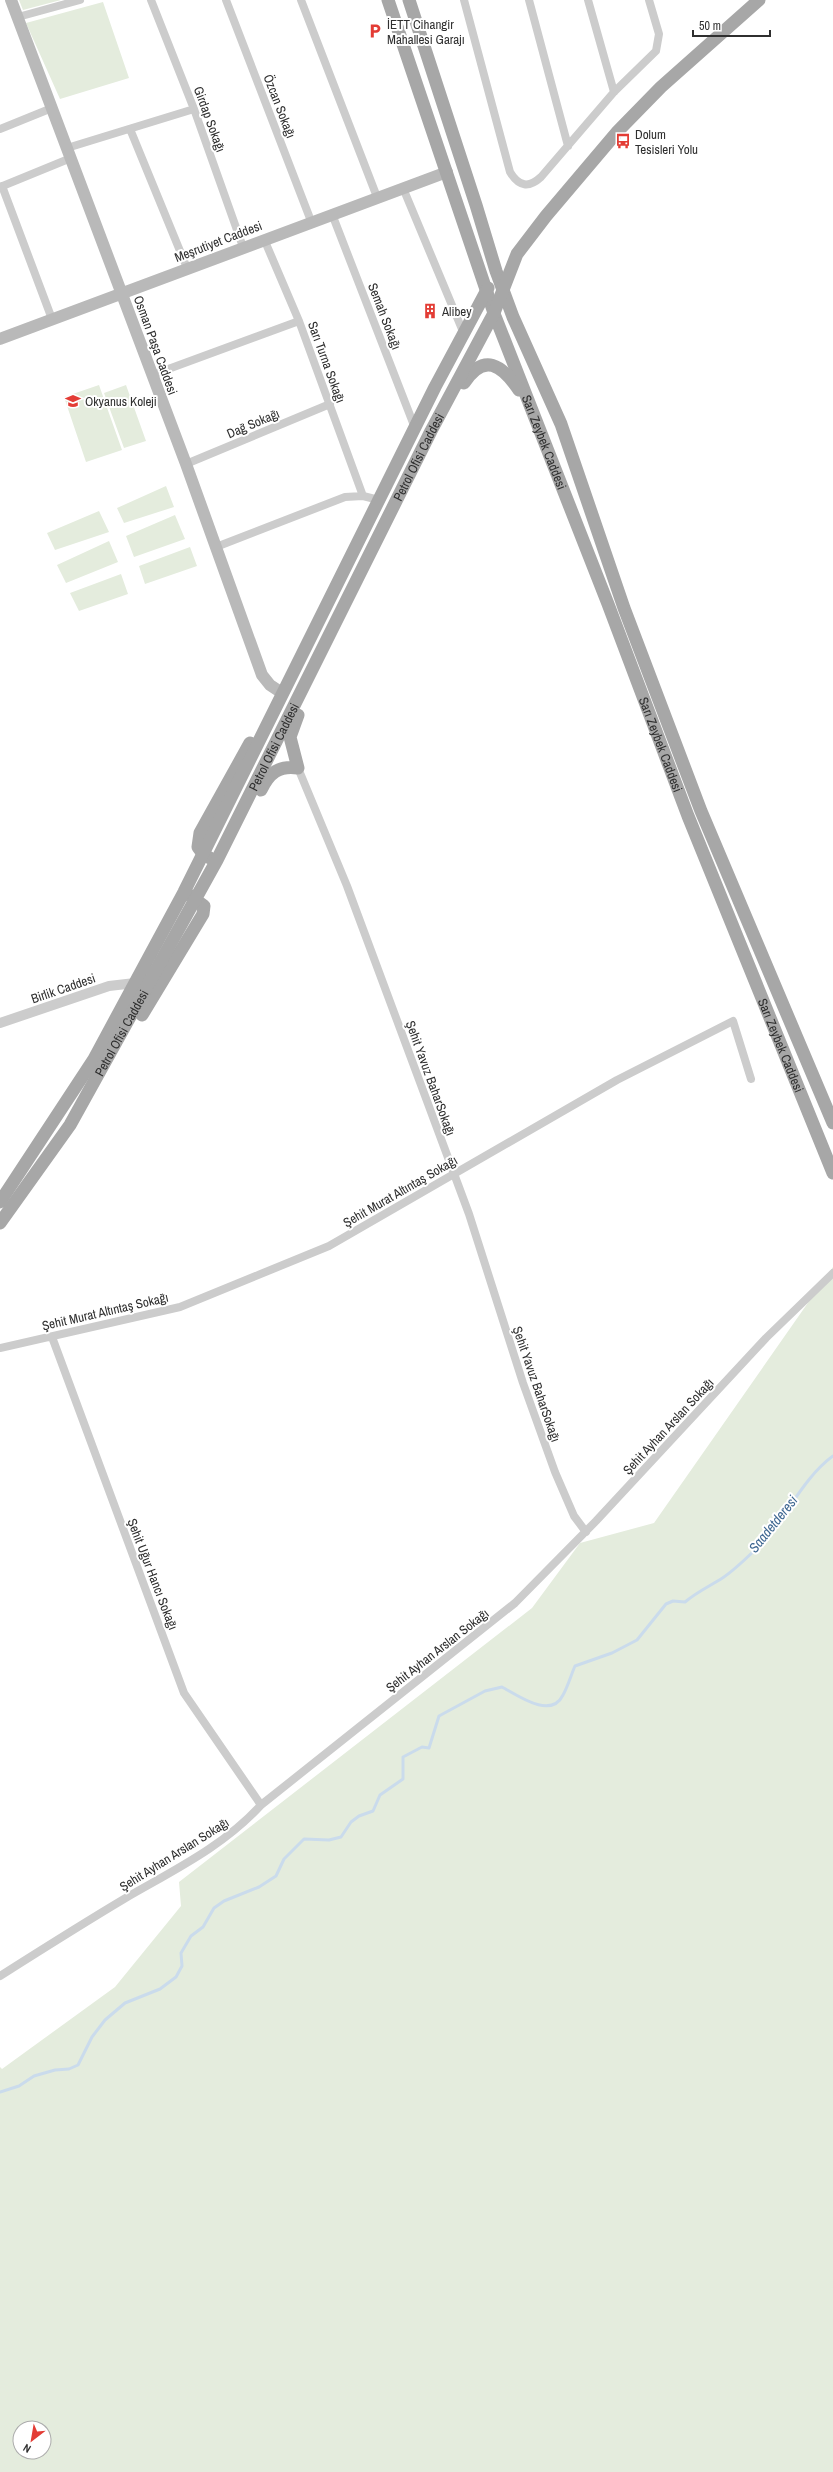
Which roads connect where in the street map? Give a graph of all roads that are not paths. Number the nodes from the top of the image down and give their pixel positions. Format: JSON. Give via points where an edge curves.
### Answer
{"nodes":[{"id":1,"x":11,"y":0,"type":"edge"},
{"id":2,"x":80,"y":0,"type":"edge"},
{"id":3,"x":151,"y":0,"type":"edge"},
{"id":4,"x":226,"y":0,"type":"edge"},
{"id":5,"x":301,"y":0,"type":"edge"},
{"id":6,"x":388,"y":0,"type":"edge"},
{"id":7,"x":409,"y":0,"type":"edge"},
{"id":8,"x":464,"y":0,"type":"edge"},
{"id":9,"x":529,"y":0,"type":"edge"},
{"id":10,"x":588,"y":0,"type":"edge"},
{"id":11,"x":649,"y":0,"type":"edge"},
{"id":12,"x":759,"y":0,"type":"edge"},
{"id":13,"x":18,"y":17,"type":"junction"},
{"id":14,"x":614,"y":92,"type":"junction"},
{"id":15,"x":52,"y":108,"type":"junction"},
{"id":16,"x":194,"y":109,"type":"junction"},
{"id":17,"x":0,"y":129,"type":"edge"},
{"id":18,"x":130,"y":129,"type":"junction"},
{"id":19,"x":568,"y":146,"type":"junction"},
{"id":20,"x":69,"y":153,"type":"junction"},
{"id":21,"x":447,"y":172,"type":"junction"},
{"id":22,"x":1,"y":186,"type":"edge"},
{"id":23,"x":403,"y":188,"type":"junction"},
{"id":24,"x":377,"y":198,"type":"junction"},
{"id":25,"x":332,"y":214,"type":"junction"},
{"id":26,"x":311,"y":221,"type":"junction"},
{"id":27,"x":264,"y":239,"type":"junction"},
{"id":28,"x":243,"y":247,"type":"junction"},
{"id":29,"x":517,"y":254,"type":"junction"},
{"id":30,"x":187,"y":268,"type":"junction"},
{"id":31,"x":496,"y":271,"type":"junction"},
{"id":32,"x":503,"y":288,"type":"junction"},
{"id":33,"x":122,"y":292,"type":"junction"},
{"id":34,"x":486,"y":292,"type":"junction"},
{"id":35,"x":494,"y":313,"type":"junction"},
{"id":36,"x":52,"y":319,"type":"junction"},
{"id":37,"x":298,"y":321,"type":"junction"},
{"id":38,"x":464,"y":334,"type":"junction"},
{"id":39,"x":0,"y":339,"type":"edge"},
{"id":40,"x":152,"y":374,"type":"junction"},
{"id":41,"x":330,"y":404,"type":"junction"},
{"id":42,"x":535,"y":416,"type":"junction"},
{"id":43,"x":415,"y":428,"type":"junction"},
{"id":44,"x":432,"y":431,"type":"junction"},
{"id":45,"x":186,"y":464,"type":"junction"},
{"id":46,"x":363,"y":496,"type":"junction"},
{"id":47,"x":379,"y":500,"type":"junction"},
{"id":48,"x":216,"y":546,"type":"junction"},
{"id":49,"x":322,"y":649,"type":"junction"},
{"id":50,"x":282,"y":693,"type":"junction"},
{"id":51,"x":298,"y":768,"type":"junction"},
{"id":52,"x":204,"y":855,"type":"junction"},
{"id":53,"x":217,"y":860,"type":"junction"},
{"id":54,"x":190,"y":895,"type":"junction"},
{"id":55,"x":135,"y":983,"type":"junction"},
{"id":56,"x":0,"y":1023,"type":"edge"},
{"id":57,"x":751,"y":1079,"type":"dead end"},
{"id":58,"x":833,"y":1123,"type":"edge"},
{"id":59,"x":833,"y":1173,"type":"edge"},
{"id":60,"x":454,"y":1174,"type":"junction"},
{"id":61,"x":0,"y":1202,"type":"edge"},
{"id":62,"x":0,"y":1223,"type":"edge"},
{"id":63,"x":833,"y":1273,"type":"edge"},
{"id":64,"x":52,"y":1337,"type":"junction"},
{"id":65,"x":0,"y":1348,"type":"edge"},
{"id":66,"x":586,"y":1532,"type":"junction"},
{"id":67,"x":261,"y":1805,"type":"junction"},
{"id":68,"x":0,"y":1976,"type":"edge"}],
"edges":[{"from":1,"to":13,"type":"main road","name":"Osman Paşa Caddesi"},
{"from":2,"to":13,"type":"street"},
{"from":3,"to":16,"type":"street","name":"Girdap Sokağı"},
{"from":4,"to":26,"type":"street","name":"Özcan Sokağı"},
{"from":5,"to":24,"type":"street"},
{"from":6,"to":21,"type":"main road","name":"Sarı Zeybek Caddesi"},
{"from":7,"to":31,"type":"main road","name":"Sarı Zeybek Caddesi"},
{"from":8,"to":19,"type":"street","via":[[510,172],[515,180],[521,185],[533,184]]},
{"from":9,"to":19,"type":"street"},
{"from":10,"to":14,"type":"street"},
{"from":11,"to":14,"type":"street","via":[[658,34],[656,51]]},
{"from":12,"to":29,"type":"main road","name":"Petrol Ofisi Caddesi","via":[[661,88],[618,132]]},
{"from":13,"to":15,"type":"main road","name":"Osman Paşa Caddesi"},
{"from":14,"to":19,"type":"street"},
{"from":15,"to":17,"type":"street"},
{"from":15,"to":20,"type":"main road","name":"Osman Paşa Caddesi"},
{"from":16,"to":18,"type":"street"},
{"from":16,"to":28,"type":"street","name":"Girdap Sokağı"},
{"from":18,"to":20,"type":"street"},
{"from":18,"to":30,"type":"street"},
{"from":20,"to":22,"type":"street"},
{"from":20,"to":33,"type":"main road","name":"Osman Paşa Caddesi"},
{"from":21,"to":23,"type":"main road","name":"Meşrutiyet Caddesi"},
{"from":21,"to":34,"type":"main road","name":"Sarı Zeybek Caddesi"},
{"from":22,"to":36,"type":"street"},
{"from":23,"to":24,"type":"main road","name":"Meşrutiyet Caddesi"},
{"from":23,"to":38,"type":"street"},
{"from":24,"to":25,"type":"main road","name":"Meşrutiyet Caddesi"},
{"from":25,"to":26,"type":"main road","name":"Meşrutiyet Caddesi"},
{"from":25,"to":43,"type":"street","name":"Semah Sokağı"},
{"from":26,"to":27,"type":"main road","name":"Meşrutiyet Caddesi"},
{"from":27,"to":28,"type":"main road","name":"Meşrutiyet Caddesi"},
{"from":27,"to":37,"type":"street","name":"Sarı Turna Sokağı"},
{"from":28,"to":30,"type":"main road","name":"Meşrutiyet Caddesi"},
{"from":29,"to":31,"type":"main road","name":"Petrol Ofisi Caddesi"},
{"from":29,"to":32,"type":"main road","name":"Petrol Ofisi Caddesi"},
{"from":30,"to":33,"type":"main road","name":"Meşrutiyet Caddesi"},
{"from":31,"to":32,"type":"main road","name":"Sarı Zeybek Caddesi"},
{"from":31,"to":34,"type":"main road","name":"Petrol Ofisi Caddesi"},
{"from":32,"to":35,"type":"main road","name":"Petrol Ofisi Caddesi"},
{"from":32,"to":58,"type":"main road","name":"Sarı Zeybek Caddesi","via":[[561,424],[624,608],[701,811]]},
{"from":33,"to":36,"type":"main road","name":"Meşrutiyet Caddesi"},
{"from":33,"to":40,"type":"main road","name":"Osman Paşa Caddesi"},
{"from":34,"to":35,"type":"main road","name":"Sarı Zeybek Caddesi"},
{"from":34,"to":38,"type":"main road","name":"Petrol Ofisi Caddesi"},
{"from":35,"to":42,"type":"main road","name":"Sarı Zeybek Caddesi"},
{"from":35,"to":44,"type":"main road","name":"Petrol Ofisi Caddesi"},
{"from":36,"to":39,"type":"main road","name":"Meşrutiyet Caddesi"},
{"from":37,"to":40,"type":"street"},
{"from":37,"to":41,"type":"street","name":"Sarı Turna Sokağı"},
{"from":38,"to":43,"type":"main road","name":"Petrol Ofisi Caddesi"},
{"from":40,"to":45,"type":"main road","name":"Osman Paşa Caddesi"},
{"from":41,"to":45,"type":"street","name":"Dağ Sokağı"},
{"from":41,"to":46,"type":"street","name":"Sarı Turna Sokağı"},
{"from":42,"to":44,"type":"main road","via":[[510,377],[488,364],[478,366],[470,374]]},
{"from":42,"to":59,"type":"main road","name":"Sarı Zeybek Caddesi","via":[[688,816]]},
{"from":43,"to":47,"type":"main road","name":"Petrol Ofisi Caddesi"},
{"from":44,"to":49,"type":"main road","name":"Petrol Ofisi Caddesi"},
{"from":45,"to":48,"type":"main road","name":"Osman Paşa Caddesi"},
{"from":46,"to":47,"type":"street"},
{"from":46,"to":48,"type":"street","via":[[345,497]]},
{"from":47,"to":50,"type":"main road","name":"Petrol Ofisi Caddesi"},
{"from":48,"to":50,"type":"main road","name":"Osman Paşa Caddesi","via":[[262,675],[270,685]]},
{"from":49,"to":51,"type":"main road","via":[[316,672],[292,729],[292,746]]},
{"from":49,"to":53,"type":"main road","name":"Petrol Ofisi Caddesi"},
{"from":50,"to":52,"type":"main road","name":"Petrol Ofisi Caddesi","via":[[237,765],[200,833],[198,847]]},
{"from":51,"to":53,"type":"main road","via":[[281,768],[267,778],[231,849],[225,857]]},
{"from":51,"to":60,"type":"street","name":"Şehit Yavuz BaharSokağı","via":[[350,893]]},
{"from":52,"to":53,"type":"main road"},
{"from":52,"to":54,"type":"main road","name":"Petrol Ofisi Caddesi"},
{"from":53,"to":54,"type":"main road","name":"Petrol Ofisi Caddesi"},
{"from":54,"to":55,"type":"main road","name":"Petrol Ofisi Caddesi"},
{"from":54,"to":62,"type":"main road","name":"Petrol Ofisi Caddesi","via":[[204,906],[203,914],[116,1056],[92,1087],[43,1165]]},
{"from":55,"to":56,"type":"street","name":"Birlik Caddesi","via":[[109,986]]},
{"from":55,"to":61,"type":"main road","name":"Petrol Ofisi Caddesi","via":[[76,1088]]},
{"from":57,"to":60,"type":"street","name":"Şehit Murat Altıntaş Sokağı","via":[[733,1021],[617,1080]]},
{"from":60,"to":64,"type":"street","name":"Şehit Murat Altıntaş Sokağı","via":[[329,1246],[300,1259],[180,1307]]},
{"from":60,"to":66,"type":"street","name":"Şehit Yavuz BaharSokağı","via":[[547,1449],[574,1516]]},
{"from":63,"to":66,"type":"street","name":"Şehit Ayhan Arslan Sokağı","via":[[766,1338]]},
{"from":64,"to":65,"type":"street","name":"Şehit Murat Altıntaş Sokağı"},
{"from":64,"to":67,"type":"street","name":"Şehit Uğur Hancı Sokağı","via":[[184,1693]]},
{"from":66,"to":67,"type":"street","name":"Şehit Ayhan Arslan Sokağı","via":[[515,1603]]},
{"from":67,"to":68,"type":"street","name":"Şehit Ayhan Arslan Sokağı","via":[[243,1825],[217,1844]]}]}
